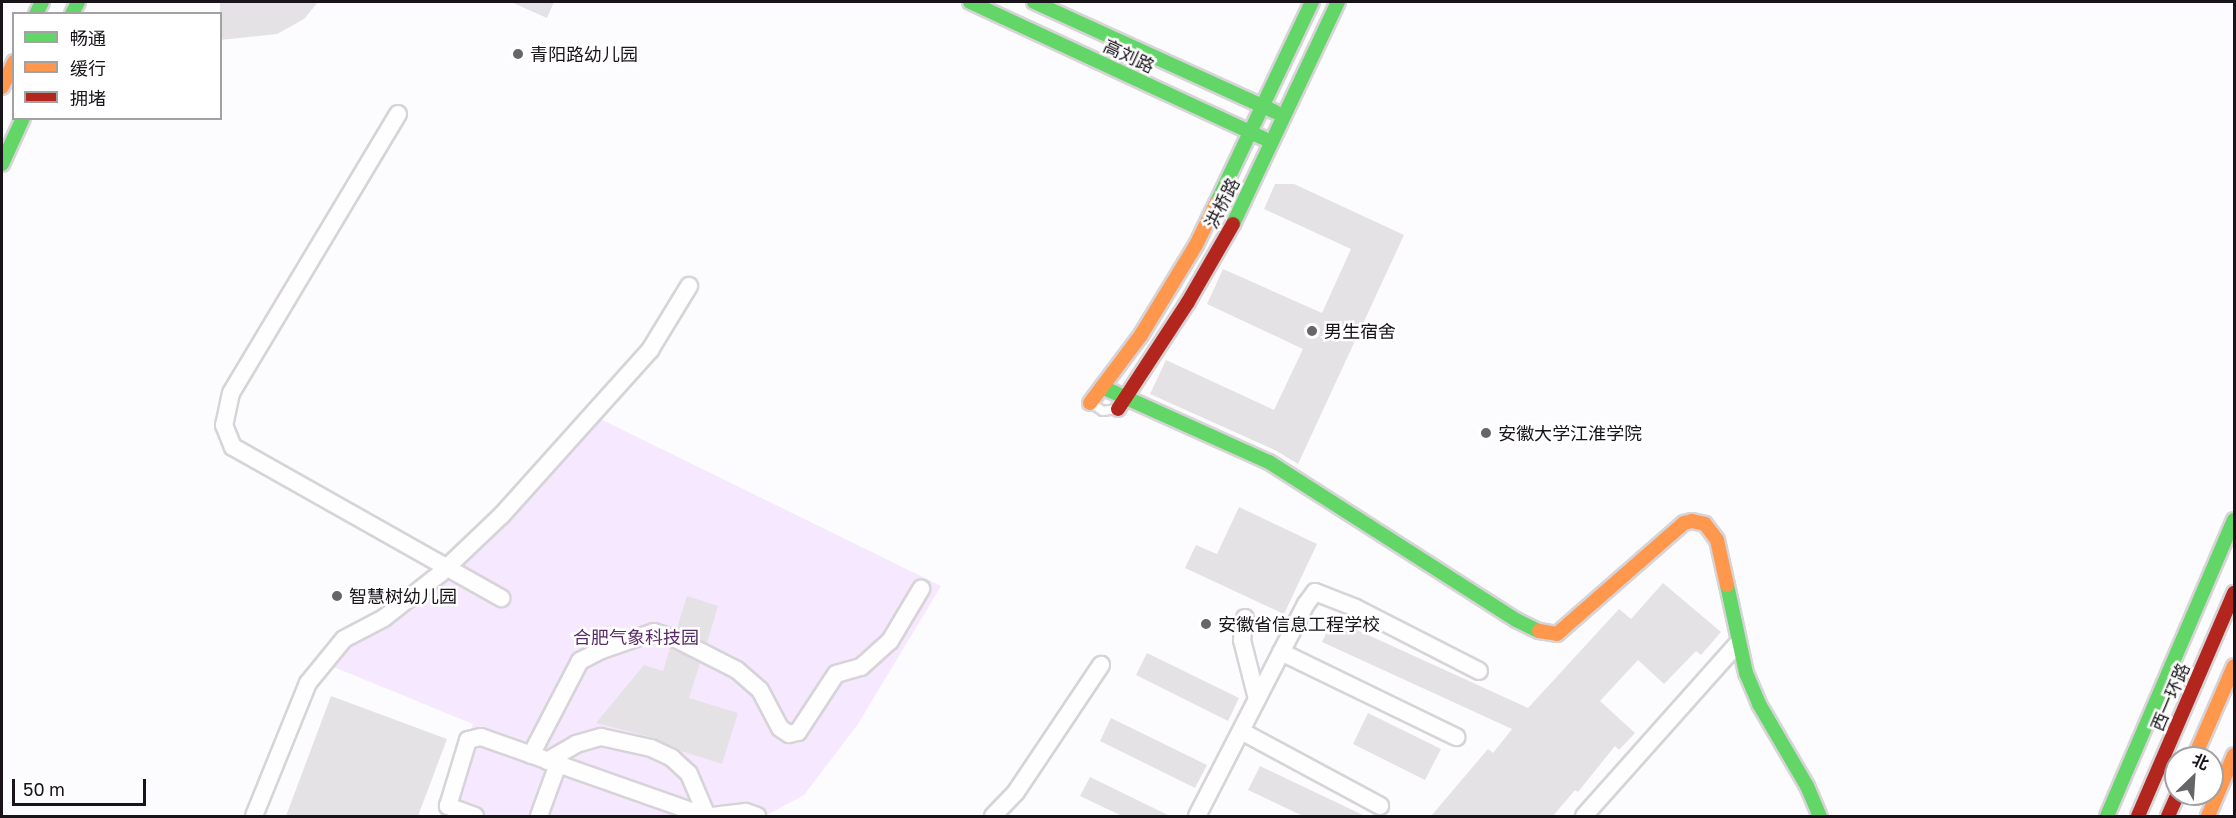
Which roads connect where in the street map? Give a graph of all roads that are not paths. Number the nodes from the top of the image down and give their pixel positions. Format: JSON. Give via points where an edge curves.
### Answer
{"nodes":[{"id":1,"x":970,"y":2,"type":"edge"},
{"id":2,"x":1034,"y":2,"type":"edge"},
{"id":3,"x":1312,"y":2,"type":"edge"},
{"id":4,"x":1338,"y":2,"type":"edge"},
{"id":5,"x":12,"y":66,"type":"edge"},
{"id":6,"x":2,"y":87,"type":"edge"},
{"id":7,"x":1263,"y":107,"type":"junction"},
{"id":8,"x":398,"y":114,"type":"dead end"},
{"id":9,"x":1284,"y":117,"type":"junction"},
{"id":10,"x":22,"y":120,"type":"edge"},
{"id":11,"x":1250,"y":132,"type":"junction"},
{"id":12,"x":1272,"y":142,"type":"junction"},
{"id":13,"x":2,"y":164,"type":"edge"},
{"id":14,"x":688,"y":286,"type":"dead end"},
{"id":15,"x":1102,"y":387,"type":"junction"},
{"id":16,"x":1090,"y":402,"type":"joint"},
{"id":17,"x":1122,"y":403,"type":"junction"},
{"id":18,"x":2235,"y":520,"type":"edge"},
{"id":19,"x":449,"y":566,"type":"junction"},
{"id":20,"x":921,"y":589,"type":"dead end"},
{"id":21,"x":2235,"y":593,"type":"edge"},
{"id":22,"x":501,"y":598,"type":"dead end"},
{"id":23,"x":1245,"y":618,"type":"dead end"},
{"id":24,"x":1737,"y":644,"type":"junction"},
{"id":25,"x":1281,"y":652,"type":"junction"},
{"id":26,"x":1101,"y":665,"type":"dead end"},
{"id":27,"x":2235,"y":666,"type":"edge"},
{"id":28,"x":1479,"y":671,"type":"dead end"},
{"id":29,"x":1257,"y":699,"type":"junction"},
{"id":30,"x":1241,"y":731,"type":"junction"},
{"id":31,"x":1456,"y":737,"type":"dead end"},
{"id":32,"x":2199,"y":746,"type":"edge"},
{"id":33,"x":531,"y":755,"type":"junction"},
{"id":34,"x":2235,"y":755,"type":"edge"},
{"id":35,"x":552,"y":763,"type":"junction"},
{"id":36,"x":1380,"y":806,"type":"dead end"},
{"id":37,"x":254,"y":816,"type":"edge"},
{"id":38,"x":475,"y":816,"type":"edge"},
{"id":39,"x":540,"y":816,"type":"edge"},
{"id":40,"x":706,"y":816,"type":"edge"},
{"id":41,"x":712,"y":816,"type":"edge"},
{"id":42,"x":757,"y":816,"type":"edge"},
{"id":43,"x":993,"y":816,"type":"edge"},
{"id":44,"x":1197,"y":816,"type":"edge"},
{"id":45,"x":1584,"y":816,"type":"edge"},
{"id":46,"x":1820,"y":816,"type":"edge"},
{"id":47,"x":2107,"y":816,"type":"edge"},
{"id":48,"x":2138,"y":816,"type":"edge"},
{"id":49,"x":2208,"y":816,"type":"edge"}],
"edges":[{"from":1,"to":11,"type":"main road","name":"高刘路"},
{"from":2,"to":7,"type":"main road","name":"高刘路"},
{"from":3,"to":7,"type":"main road","name":"洪桥路"},
{"from":4,"to":9,"type":"main road","name":"洪桥路"},
{"from":5,"to":6,"type":"main road"},
{"from":7,"to":9,"type":"main road","name":"高刘路"},
{"from":7,"to":11,"type":"main road","name":"洪桥路"},
{"from":8,"to":19,"type":"street","via":[[231,393],[224,425],[233,447]]},
{"from":9,"to":12,"type":"main road","name":"洪桥路"},
{"from":10,"to":13,"type":"main road"},
{"from":11,"to":12,"type":"main road","name":"高刘路"},
{"from":11,"to":15,"type":"main road","name":"洪桥路","via":[[1196,245],[1141,335]]},
{"from":12,"to":17,"type":"main road","name":"洪桥路","via":[[1231,228]]},
{"from":14,"to":19,"type":"street","via":[[650,350],[502,515]]},
{"from":15,"to":16,"type":"main road","name":"洪桥路"},
{"from":15,"to":17,"type":"main road"},
{"from":16,"to":17,"type":"lane","via":[[1103,411]]},
{"from":17,"to":24,"type":"main road","via":[[1269,462],[1507,615],[1542,632],[1557,634],[1684,523],[1705,524],[1717,540]]},
{"from":18,"to":47,"type":"main road"},
{"from":19,"to":22,"type":"street"},
{"from":19,"to":37,"type":"street","via":[[384,618],[344,639],[308,683]]},
{"from":20,"to":33,"type":"street","via":[[890,641],[861,667],[836,674],[798,732],[789,734],[780,728],[760,690],[737,670],[654,632],[580,661]]},
{"from":21,"to":48,"type":"main road","name":"西一环路"},
{"from":23,"to":29,"type":"street","via":[[1242,640]]},
{"from":24,"to":45,"type":"street"},
{"from":24,"to":46,"type":"main road","via":[[1759,704]]},
{"from":25,"to":28,"type":"street","via":[[1315,592],[1356,608]]},
{"from":25,"to":29,"type":"street"},
{"from":25,"to":31,"type":"street"},
{"from":26,"to":43,"type":"street","via":[[1016,792]]},
{"from":27,"to":32,"type":"main road"},
{"from":29,"to":30,"type":"street"},
{"from":30,"to":36,"type":"street"},
{"from":30,"to":44,"type":"street"},
{"from":33,"to":35,"type":"street"},
{"from":33,"to":38,"type":"street","via":[[481,737],[468,740],[448,806]]},
{"from":34,"to":49,"type":"main road"},
{"from":35,"to":39,"type":"street"},
{"from":35,"to":40,"type":"street"},
{"from":35,"to":40,"type":"street","via":[[576,744],[601,737],[651,748],[672,758],[689,774]]},
{"from":41,"to":42,"type":"street","via":[[746,812]]}]}
